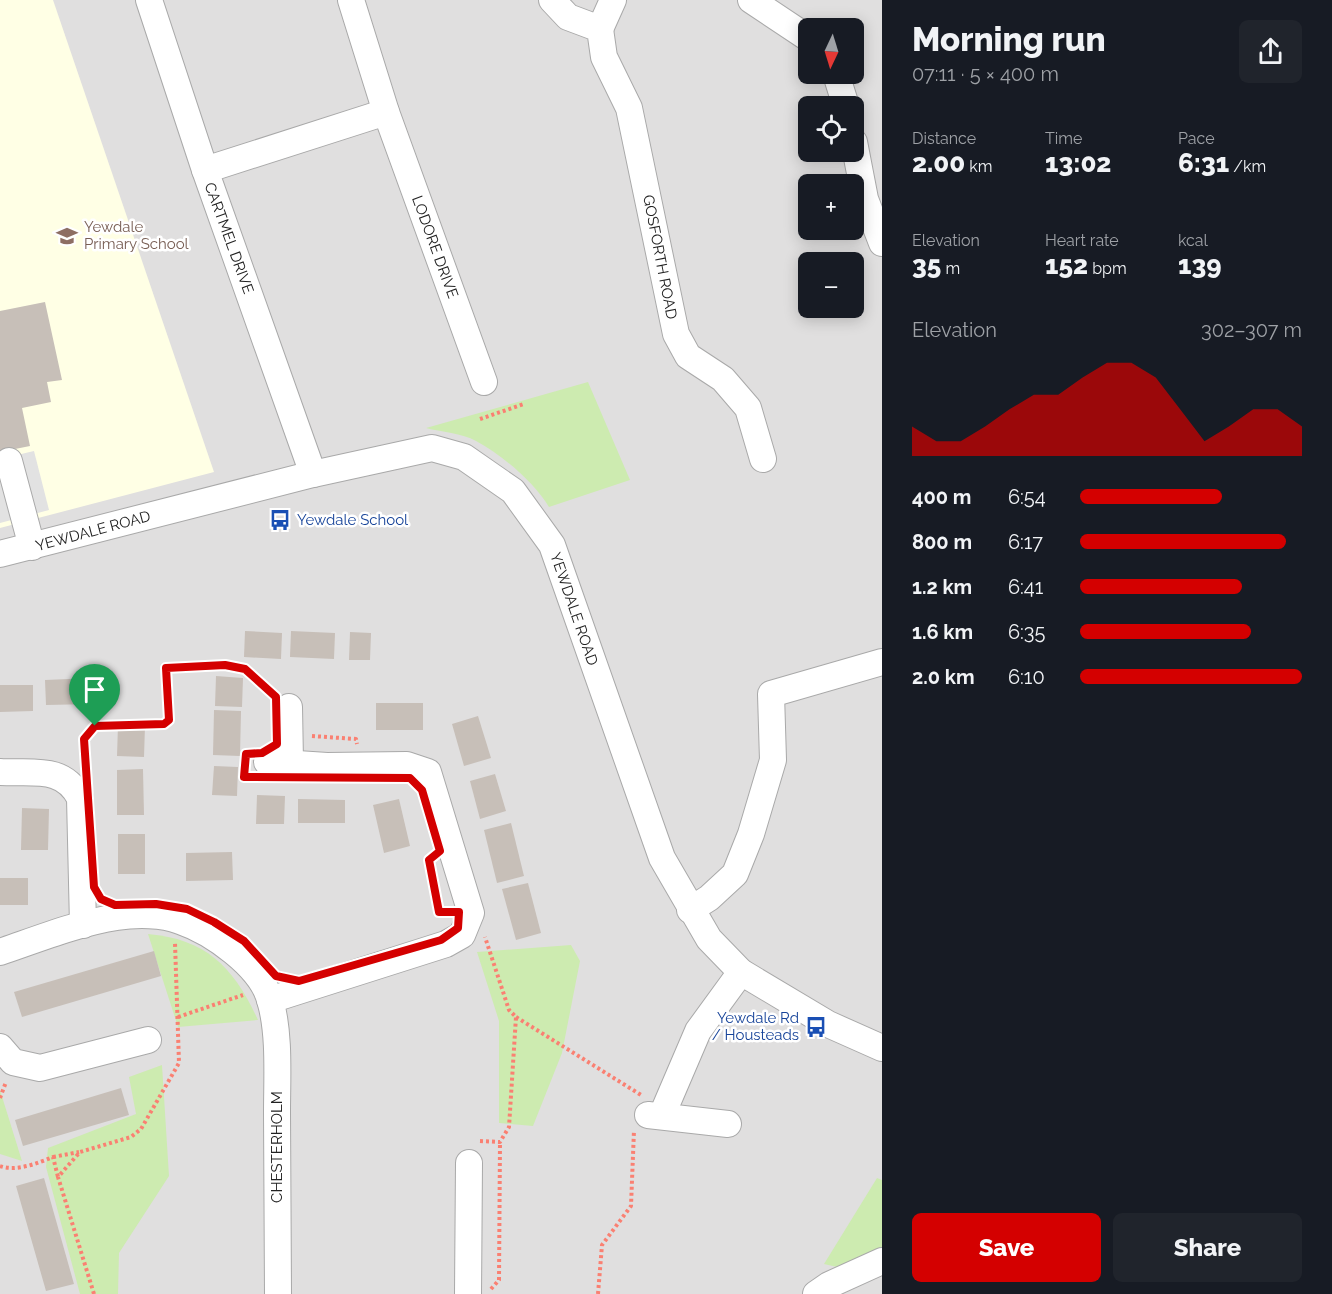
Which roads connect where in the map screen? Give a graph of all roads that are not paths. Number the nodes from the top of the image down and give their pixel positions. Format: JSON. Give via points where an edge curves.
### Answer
{"nodes":[{"id":1,"x":149,"y":0,"type":"edge"},
{"id":2,"x":351,"y":0,"type":"edge"},
{"id":3,"x":552,"y":0,"type":"edge"},
{"id":4,"x":613,"y":0,"type":"edge"},
{"id":5,"x":751,"y":0,"type":"edge"},
{"id":6,"x":600,"y":29,"type":"junction"},
{"id":7,"x":798,"y":31,"type":"edge"},
{"id":8,"x":386,"y":112,"type":"junction"},
{"id":9,"x":861,"y":162,"type":"edge"},
{"id":10,"x":205,"y":170,"type":"junction"},
{"id":11,"x":873,"y":196,"type":"edge"},
{"id":12,"x":882,"y":243,"type":"edge"},
{"id":13,"x":484,"y":382,"type":"dead end"},
{"id":14,"x":763,"y":459,"type":"dead end"},
{"id":15,"x":9,"y":461,"type":"dead end"},
{"id":16,"x":313,"y":474,"type":"junction"},
{"id":17,"x":32,"y":547,"type":"junction"},
{"id":18,"x":0,"y":555,"type":"edge"},
{"id":19,"x":882,"y":662,"type":"edge"},
{"id":20,"x":283,"y":702,"type":"road end"},
{"id":21,"x":0,"y":772,"type":"edge"},
{"id":22,"x":690,"y":910,"type":"junction"},
{"id":23,"x":83,"y":925,"type":"junction"},
{"id":24,"x":0,"y":952,"type":"edge"},
{"id":25,"x":741,"y":972,"type":"junction"},
{"id":26,"x":260,"y":996,"type":"junction"},
{"id":27,"x":148,"y":1040,"type":"dead end"},
{"id":28,"x":0,"y":1047,"type":"edge"},
{"id":29,"x":882,"y":1048,"type":"edge"},
{"id":30,"x":728,"y":1124,"type":"dead end"},
{"id":31,"x":475,"y":1152,"type":"road end"},
{"id":32,"x":882,"y":1261,"type":"edge"},
{"id":33,"x":278,"y":1294,"type":"edge"},
{"id":34,"x":468,"y":1294,"type":"edge"},
{"id":35,"x":816,"y":1294,"type":"edge"}],
"edges":[{"from":1,"to":10,"type":"street","name":"CARTMEL DRIVE"},
{"from":2,"to":8,"type":"street","name":"LODORE DRIVE"},
{"from":3,"to":6,"type":"street","via":[[568,17]]},
{"from":4,"to":6,"type":"street"},
{"from":5,"to":7,"type":"street"},
{"from":6,"to":14,"type":"street","name":"GOSFORTH ROAD","via":[[604,57],[629,108],[676,334],[688,356],[723,379],[748,408]]},
{"from":8,"to":10,"type":"street"},
{"from":8,"to":13,"type":"street","name":"LODORE DRIVE"},
{"from":9,"to":11,"type":"street"},
{"from":10,"to":16,"type":"street","name":"CARTMEL DRIVE"},
{"from":11,"to":12,"type":"street"},
{"from":15,"to":17,"type":"street"},
{"from":16,"to":17,"type":"street","name":"YEWDALE ROAD"},
{"from":16,"to":22,"type":"street","name":"YEWDALE ROAD","via":[[432,448],[464,456],[513,491],[552,545],[662,858]]},
{"from":17,"to":18,"type":"street","name":"YEWDALE ROAD"},
{"from":19,"to":22,"type":"street","via":[[771,694],[773,760],[751,834],[735,873]]},
{"from":20,"to":26,"type":"street","via":[[278,762],[407,765],[428,772],[471,913],[462,935],[446,944]]},
{"from":21,"to":23,"type":"street","via":[[61,775],[74,785],[80,798]]},
{"from":22,"to":25,"type":"street","name":"YEWDALE ROAD","via":[[709,939]]},
{"from":23,"to":24,"type":"street","name":"CHESTERHOLM"},
{"from":23,"to":26,"type":"street","name":"CHESTERHOLM","via":[[118,917],[178,920],[236,953],[264,986]]},
{"from":25,"to":29,"type":"street","name":"YEWDALE ROAD","via":[[828,1024]]},
{"from":25,"to":30,"type":"street","via":[[645,1113]]},
{"from":26,"to":33,"type":"street","name":"CHESTERHOLM","via":[[276,1058]]},
{"from":27,"to":28,"type":"street","via":[[40,1068],[13,1062]]},
{"from":31,"to":34,"type":"street"},
{"from":32,"to":35,"type":"street","via":[[829,1284]]}]}
